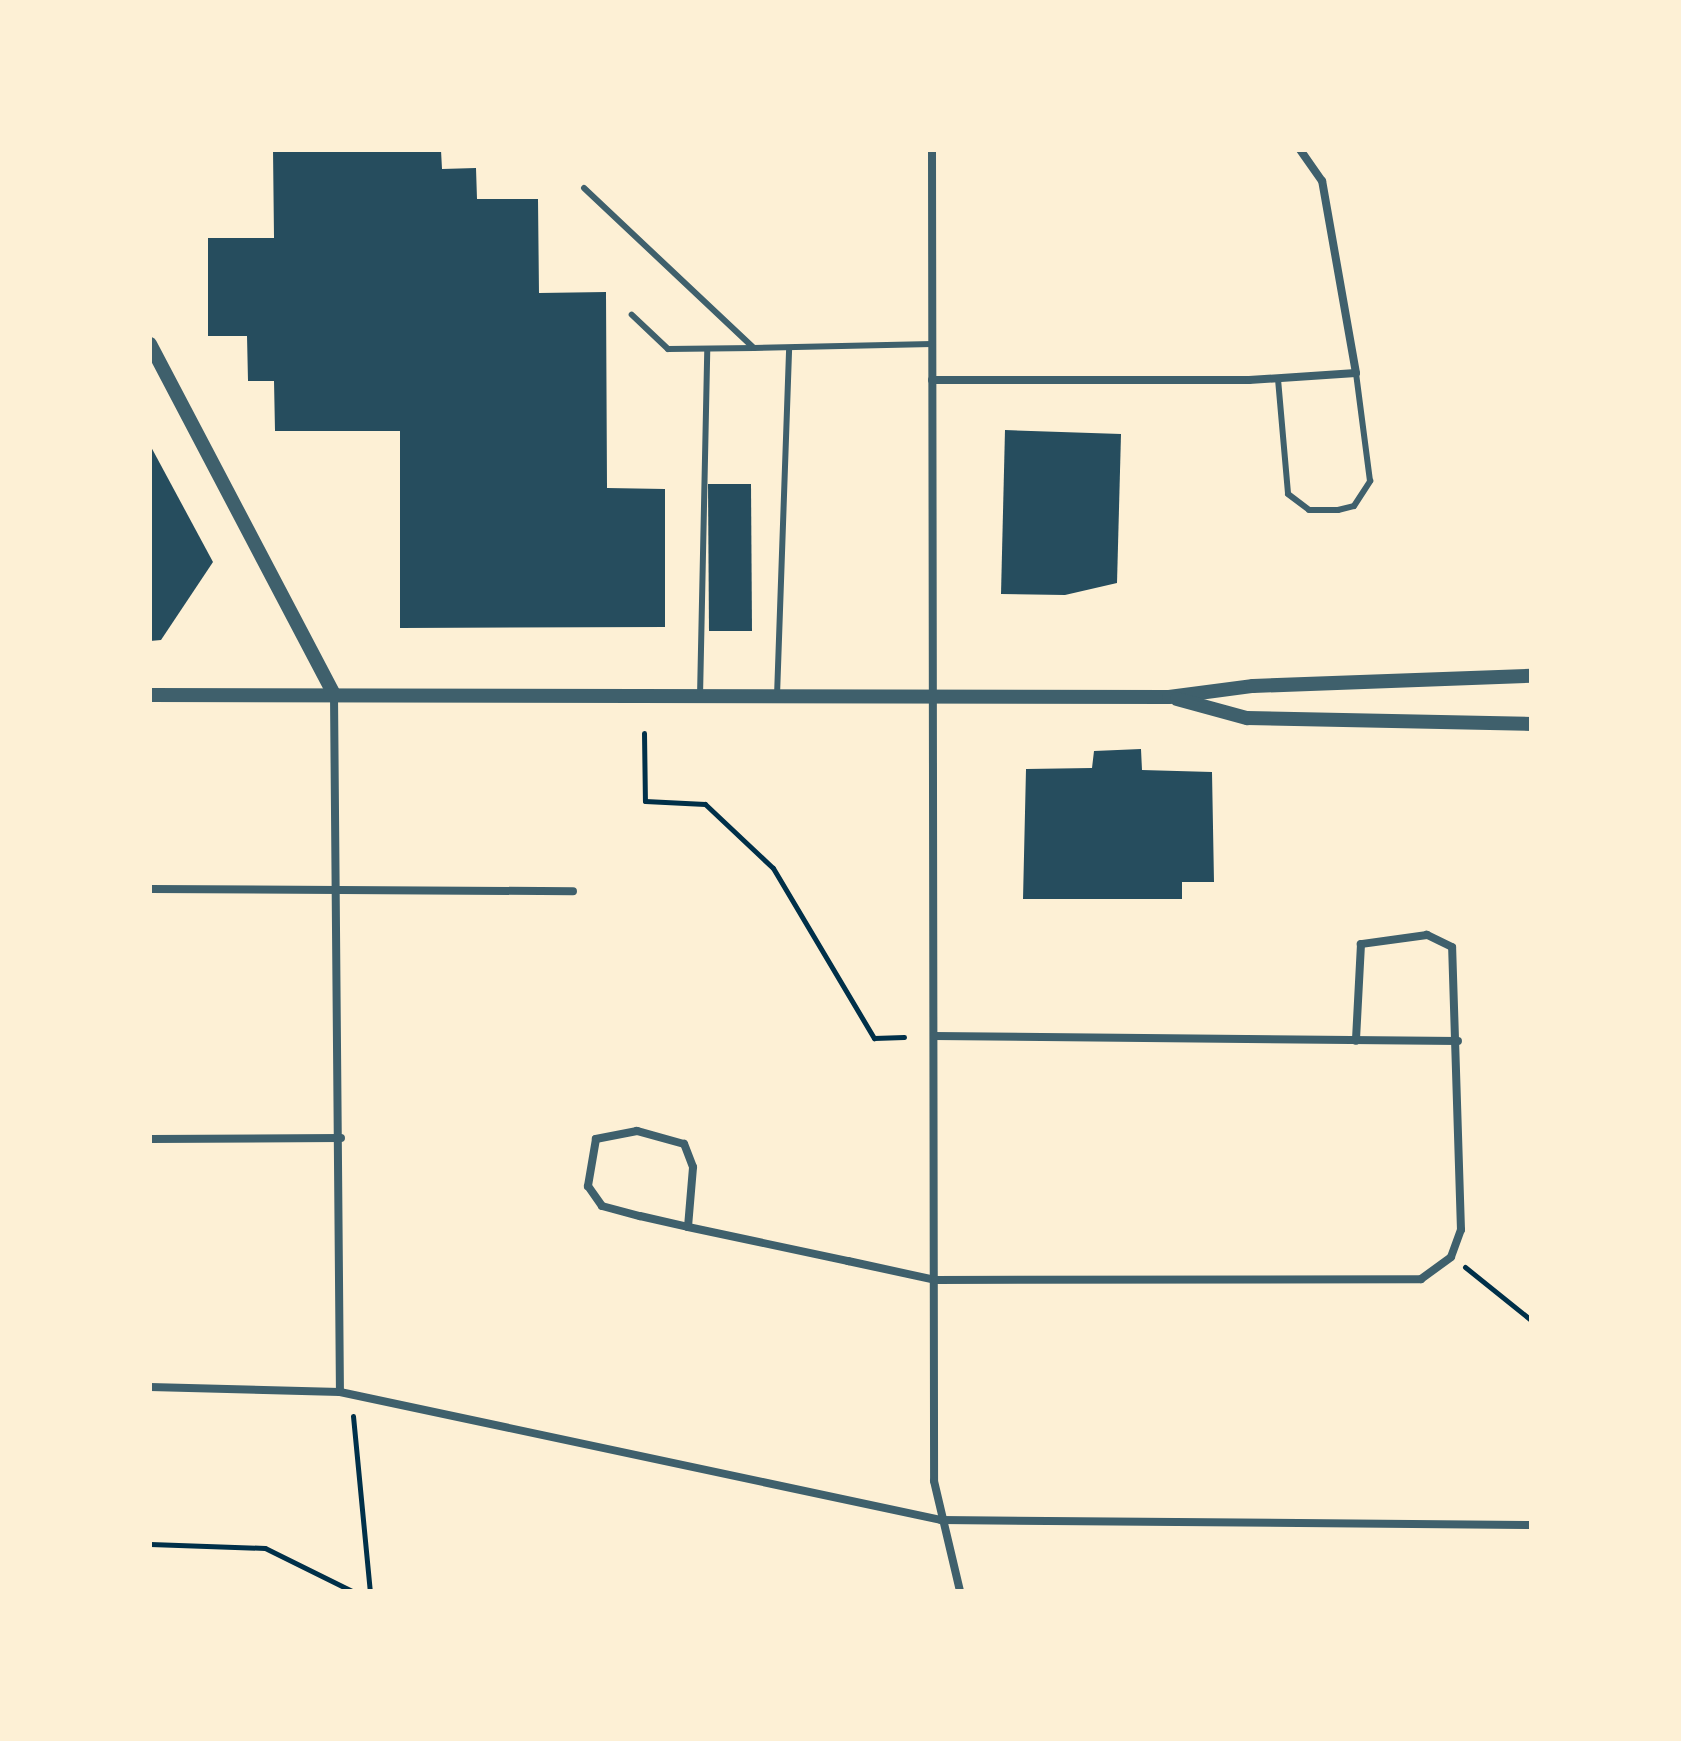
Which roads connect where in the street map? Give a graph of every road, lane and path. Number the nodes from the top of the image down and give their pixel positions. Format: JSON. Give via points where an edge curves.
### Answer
{"nodes":[{"id":1,"x":932,"y":150,"type":"edge"},
{"id":2,"x":1300,"y":150,"type":"edge"},
{"id":3,"x":584,"y":188,"type":"dead end"},
{"id":4,"x":632,"y":315,"type":"dead end"},
{"id":5,"x":150,"y":344,"type":"edge"},
{"id":6,"x":932,"y":344,"type":"junction"},
{"id":7,"x":754,"y":348,"type":"junction"},
{"id":8,"x":789,"y":348,"type":"junction"},
{"id":9,"x":707,"y":349,"type":"junction"},
{"id":10,"x":1356,"y":373,"type":"junction"},
{"id":11,"x":1278,"y":379,"type":"junction"},
{"id":12,"x":932,"y":380,"type":"junction"},
{"id":13,"x":1531,"y":676,"type":"edge"},
{"id":14,"x":150,"y":695,"type":"edge"},
{"id":15,"x":334,"y":695,"type":"junction"},
{"id":16,"x":934,"y":696,"type":"junction"},
{"id":17,"x":700,"y":697,"type":"junction"},
{"id":18,"x":777,"y":697,"type":"junction"},
{"id":19,"x":1169,"y":697,"type":"junction"},
{"id":20,"x":1531,"y":724,"type":"edge"},
{"id":21,"x":644,"y":733,"type":"dead end"},
{"id":22,"x":150,"y":889,"type":"edge"},
{"id":23,"x":338,"y":891,"type":"junction"},
{"id":24,"x":573,"y":891,"type":"dead end"},
{"id":25,"x":934,"y":1036,"type":"junction"},
{"id":26,"x":904,"y":1037,"type":"dead end"},
{"id":27,"x":1356,"y":1041,"type":"junction"},
{"id":28,"x":1458,"y":1041,"type":"junction"},
{"id":29,"x":341,"y":1138,"type":"junction"},
{"id":30,"x":150,"y":1139,"type":"edge"},
{"id":31,"x":688,"y":1227,"type":"junction"},
{"id":32,"x":1451,"y":1257,"type":"junction"},
{"id":33,"x":935,"y":1280,"type":"junction"},
{"id":34,"x":1531,"y":1320,"type":"edge"},
{"id":35,"x":150,"y":1387,"type":"edge"},
{"id":36,"x":340,"y":1392,"type":"junction"},
{"id":37,"x":353,"y":1395,"type":"junction"},
{"id":38,"x":941,"y":1520,"type":"junction"},
{"id":39,"x":1531,"y":1525,"type":"edge"},
{"id":40,"x":150,"y":1544,"type":"edge"},
{"id":41,"x":352,"y":1591,"type":"edge"},
{"id":42,"x":370,"y":1591,"type":"edge"},
{"id":43,"x":960,"y":1591,"type":"edge"}],
"edges":[{"from":1,"to":6,"type":"street"},
{"from":2,"to":10,"type":"street","via":[[1322,181]]},
{"from":3,"to":7,"type":"lane"},
{"from":4,"to":9,"type":"lane","via":[[661,346]]},
{"from":5,"to":15,"type":"street"},
{"from":6,"to":8,"type":"lane"},
{"from":6,"to":12,"type":"street"},
{"from":7,"to":8,"type":"lane"},
{"from":7,"to":9,"type":"lane"},
{"from":8,"to":18,"type":"lane"},
{"from":9,"to":17,"type":"lane"},
{"from":10,"to":11,"type":"street"},
{"from":10,"to":11,"type":"lane","via":[[1370,481],[1354,506],[1338,510],[1309,510],[1288,494]]},
{"from":11,"to":12,"type":"street"},
{"from":12,"to":16,"type":"street"},
{"from":13,"to":19,"type":"street","via":[[1253,686]]},
{"from":14,"to":15,"type":"street"},
{"from":15,"to":17,"type":"street"},
{"from":15,"to":23,"type":"street"},
{"from":16,"to":18,"type":"street"},
{"from":16,"to":19,"type":"street"},
{"from":16,"to":25,"type":"street"},
{"from":17,"to":18,"type":"street"},
{"from":19,"to":20,"type":"street","via":[[1247,718]]},
{"from":21,"to":26,"type":"path","via":[[645,801],[705,804],[773,868],[874,1038]]},
{"from":22,"to":23,"type":"street"},
{"from":23,"to":24,"type":"street"},
{"from":23,"to":29,"type":"street"},
{"from":25,"to":27,"type":"street"},
{"from":25,"to":33,"type":"street"},
{"from":27,"to":28,"type":"street"},
{"from":27,"to":28,"type":"street","via":[[1356,951],[1369,939],[1427,935],[1456,955]]},
{"from":28,"to":32,"type":"street","via":[[1461,1230]]},
{"from":29,"to":30,"type":"street"},
{"from":29,"to":36,"type":"street"},
{"from":31,"to":31,"type":"street","via":[[693,1167],[684,1144],[637,1131],[596,1139],[588,1186],[595,1201]]},
{"from":31,"to":33,"type":"street"},
{"from":32,"to":33,"type":"street","via":[[1429,1276],[1404,1282]]},
{"from":32,"to":34,"type":"path"},
{"from":33,"to":38,"type":"street"},
{"from":35,"to":36,"type":"street"},
{"from":36,"to":37,"type":"street"},
{"from":37,"to":38,"type":"street"},
{"from":37,"to":42,"type":"path"},
{"from":38,"to":39,"type":"street"},
{"from":38,"to":43,"type":"street"},
{"from":40,"to":41,"type":"path","via":[[265,1548]]}]}
